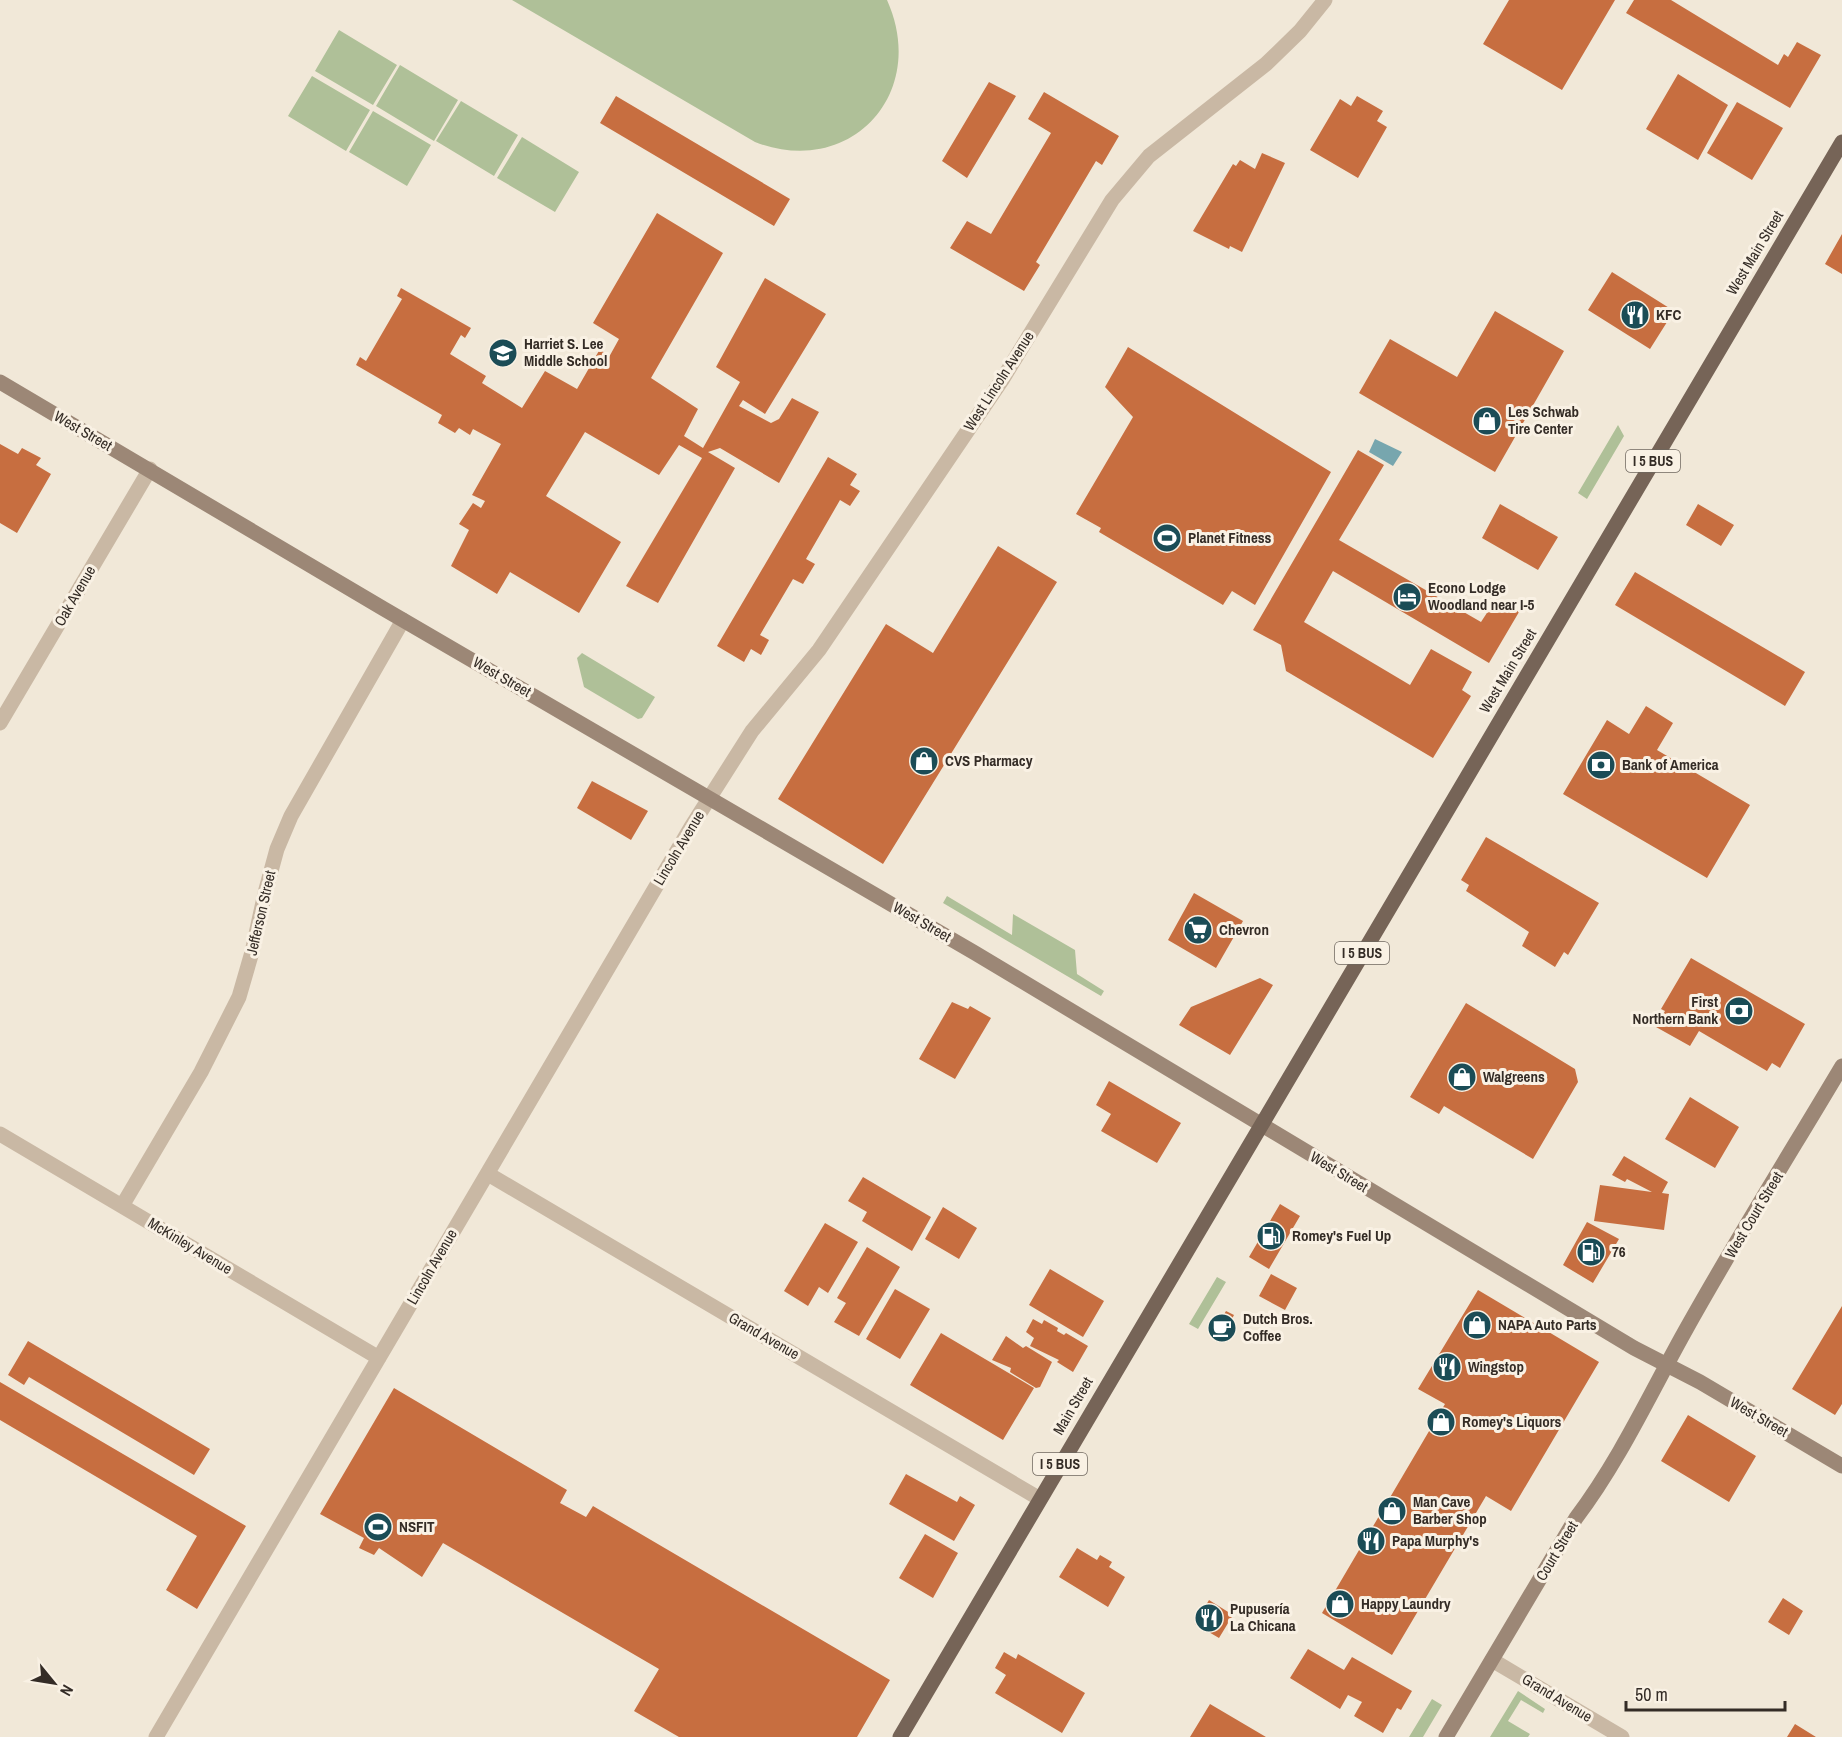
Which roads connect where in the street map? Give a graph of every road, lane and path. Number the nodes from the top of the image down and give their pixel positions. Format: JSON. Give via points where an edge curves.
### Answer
{"nodes":[{"id":1,"x":1325,"y":0,"type":"edge"},
{"id":2,"x":1842,"y":142,"type":"edge"},
{"id":3,"x":0,"y":382,"type":"edge"},
{"id":4,"x":150,"y":469,"type":"junction"},
{"id":5,"x":403,"y":620,"type":"junction"},
{"id":6,"x":0,"y":723,"type":"edge"},
{"id":7,"x":709,"y":797,"type":"junction"},
{"id":8,"x":1842,"y":1066,"type":"edge"},
{"id":9,"x":1260,"y":1125,"type":"junction"},
{"id":10,"x":0,"y":1134,"type":"edge"},
{"id":11,"x":488,"y":1174,"type":"junction"},
{"id":12,"x":122,"y":1206,"type":"junction"},
{"id":13,"x":379,"y":1358,"type":"junction"},
{"id":14,"x":1668,"y":1365,"type":"junction"},
{"id":15,"x":1842,"y":1466,"type":"edge"},
{"id":16,"x":1040,"y":1499,"type":"junction"},
{"id":17,"x":1492,"y":1660,"type":"junction"},
{"id":18,"x":156,"y":1737,"type":"edge"},
{"id":19,"x":900,"y":1737,"type":"edge"},
{"id":20,"x":1446,"y":1737,"type":"edge"},
{"id":21,"x":1622,"y":1737,"type":"edge"}],
"edges":[{"from":1,"to":7,"type":"street","name":"West Lincoln Avenue","via":[[1266,64],[1149,156],[1112,200],[1002,380],[819,650],[752,731]]},
{"from":2,"to":9,"type":"main road","name":"West Main Street","number":"I 5 BUS"},
{"from":3,"to":4,"type":"main road","name":"West Street"},
{"from":4,"to":5,"type":"main road","name":"West Street"},
{"from":4,"to":6,"type":"street","name":"Oak Avenue"},
{"from":5,"to":7,"type":"main road","name":"West Street"},
{"from":5,"to":12,"type":"street","name":"Jefferson Street","via":[[291,816],[265,893],[239,997],[201,1072]]},
{"from":7,"to":9,"type":"main road","name":"West Street"},
{"from":7,"to":11,"type":"street","name":"Lincoln Avenue"},
{"from":8,"to":14,"type":"main road","name":"West Court Street"},
{"from":9,"to":14,"type":"main road","name":"West Street"},
{"from":9,"to":16,"type":"main road","name":"Main Street","number":"I 5 BUS"},
{"from":10,"to":12,"type":"street","name":"McKinley Avenue"},
{"from":11,"to":13,"type":"street","name":"Lincoln Avenue"},
{"from":11,"to":16,"type":"street","name":"Grand Avenue"},
{"from":12,"to":13,"type":"street","name":"McKinley Avenue"},
{"from":13,"to":18,"type":"street","name":"Lincoln Avenue"},
{"from":14,"to":15,"type":"main road","name":"West Street"},
{"from":14,"to":17,"type":"main road","name":"Court Street"},
{"from":16,"to":19,"type":"main road","name":"Main Street","number":"I 5 BUS"},
{"from":17,"to":20,"type":"main road","name":"Court Street"},
{"from":17,"to":21,"type":"street","name":"Grand Avenue"}]}
